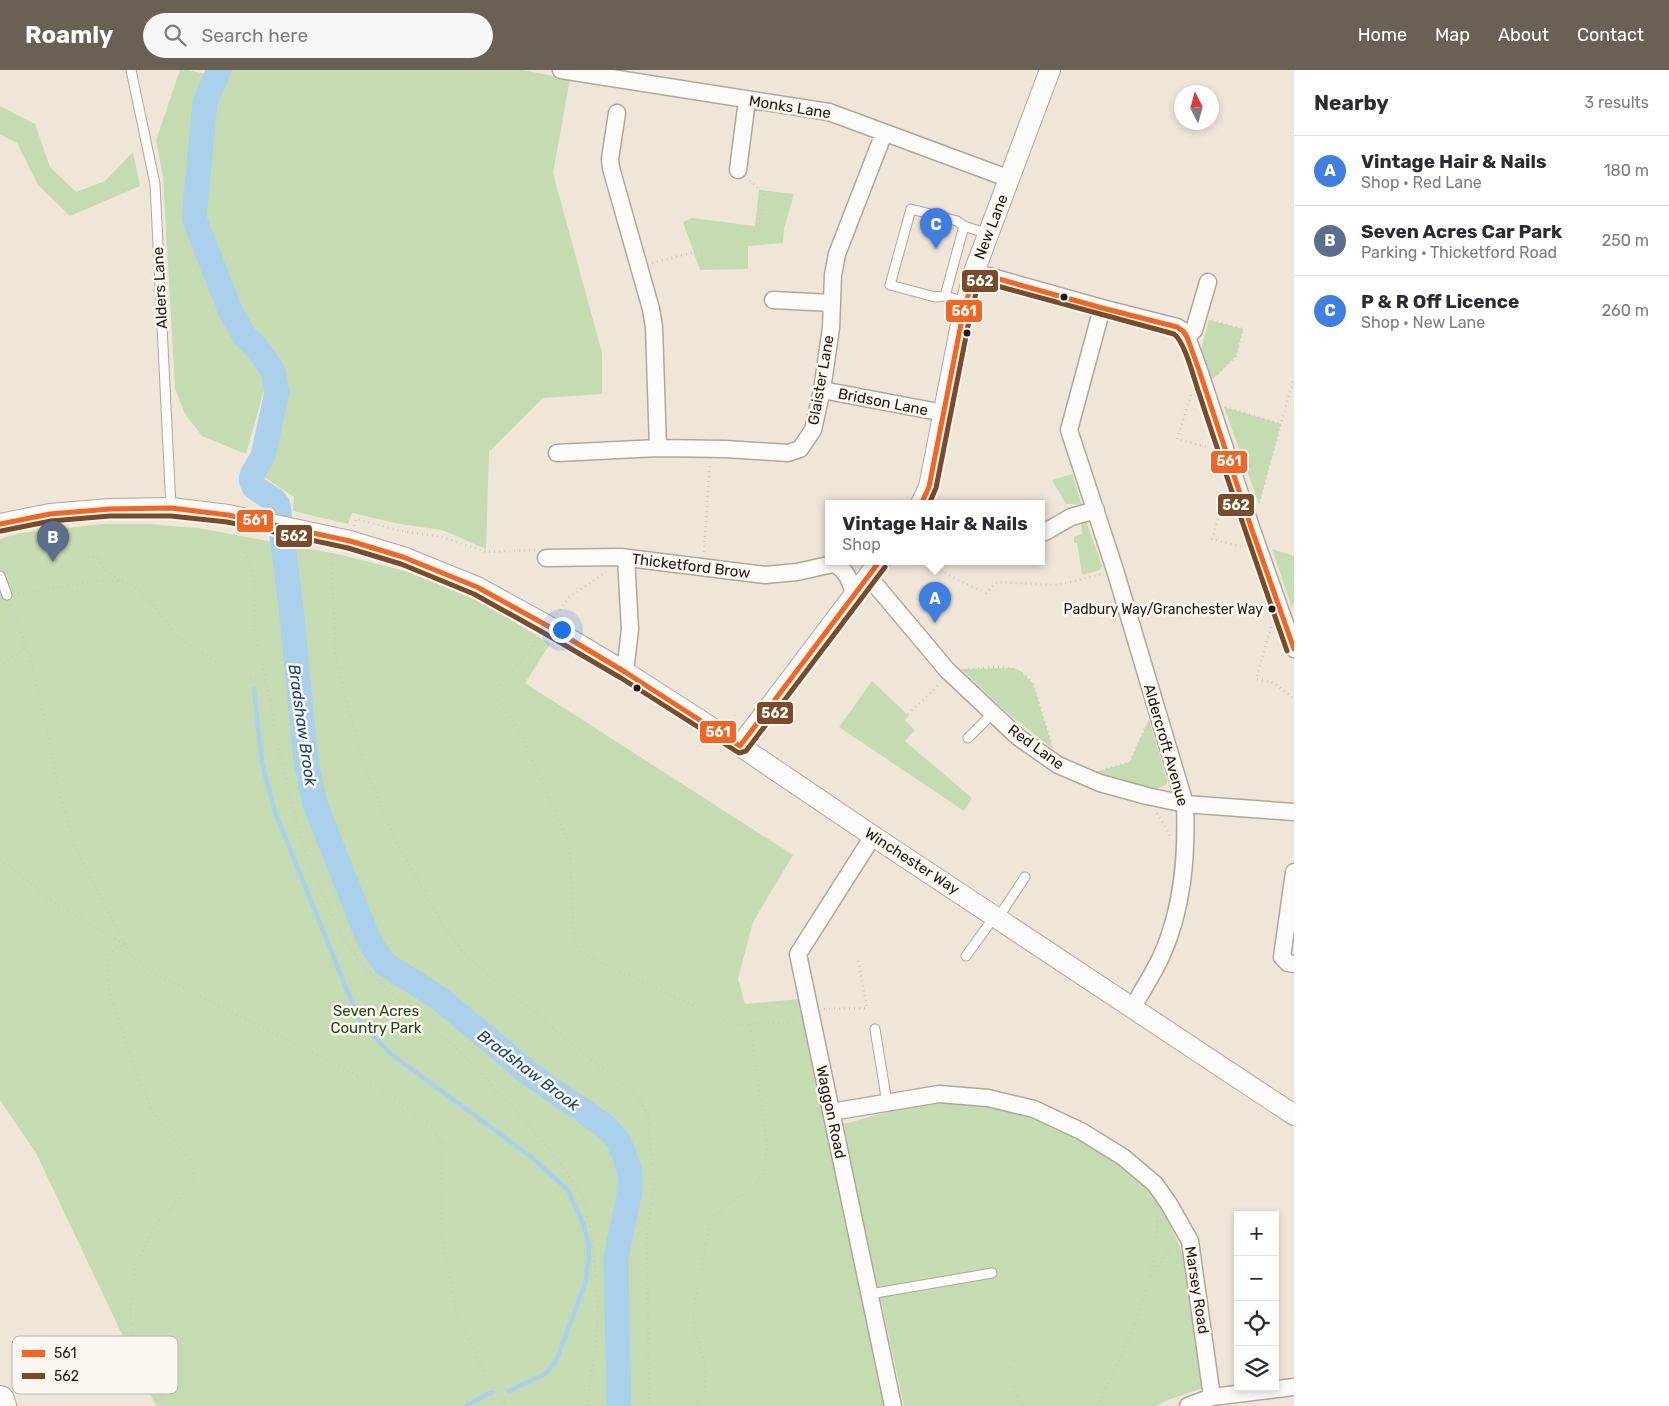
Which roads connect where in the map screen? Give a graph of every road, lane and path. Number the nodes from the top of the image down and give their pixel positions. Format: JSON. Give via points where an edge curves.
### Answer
{"nodes":[{"id":1,"x":131,"y":70,"type":"edge"},
{"id":2,"x":561,"y":70,"type":"edge"},
{"id":3,"x":1050,"y":70,"type":"edge"},
{"id":4,"x":746,"y":100,"type":"junction"},
{"id":5,"x":617,"y":114,"type":"dead end"},
{"id":6,"x":884,"y":133,"type":"junction"},
{"id":7,"x":738,"y":170,"type":"joint"},
{"id":8,"x":1010,"y":179,"type":"junction"},
{"id":9,"x":964,"y":226,"type":"junction"},
{"id":10,"x":988,"y":234,"type":"junction"},
{"id":11,"x":741,"y":239,"type":"dead end"},
{"id":12,"x":706,"y":249,"type":"dead end"},
{"id":13,"x":640,"y":267,"type":"junction"},
{"id":14,"x":974,"y":272,"type":"junction"},
{"id":15,"x":1208,"y":282,"type":"dead end"},
{"id":16,"x":945,"y":296,"type":"junction"},
{"id":17,"x":772,"y":300,"type":"dead end"},
{"id":18,"x":966,"y":302,"type":"junction"},
{"id":19,"x":832,"y":303,"type":"junction"},
{"id":20,"x":1102,"y":308,"type":"junction"},
{"id":21,"x":1198,"y":317,"type":"junction"},
{"id":22,"x":1187,"y":337,"type":"junction"},
{"id":23,"x":1199,"y":370,"type":"junction"},
{"id":24,"x":1294,"y":377,"type":"edge"},
{"id":25,"x":822,"y":390,"type":"junction"},
{"id":26,"x":1207,"y":394,"type":"junction"},
{"id":27,"x":944,"y":413,"type":"junction"},
{"id":28,"x":1281,"y":424,"type":"junction"},
{"id":29,"x":658,"y":448,"type":"junction"},
{"id":30,"x":711,"y":449,"type":"junction"},
{"id":31,"x":557,"y":453,"type":"dead end"},
{"id":32,"x":1226,"y":454,"type":"junction"},
{"id":33,"x":1232,"y":470,"type":"junction"},
{"id":34,"x":923,"y":500,"type":"edge"},
{"id":35,"x":171,"y":508,"type":"junction"},
{"id":36,"x":1096,"y":510,"type":"junction"},
{"id":37,"x":228,"y":516,"type":"junction"},
{"id":38,"x":0,"y":524,"type":"edge"},
{"id":39,"x":1252,"y":530,"type":"junction"},
{"id":40,"x":1045,"y":532,"type":"dead end"},
{"id":41,"x":332,"y":537,"type":"junction"},
{"id":42,"x":1259,"y":551,"type":"junction"},
{"id":43,"x":88,"y":557,"type":"dead end"},
{"id":44,"x":546,"y":558,"type":"joint"},
{"id":45,"x":623,"y":558,"type":"junction"},
{"id":46,"x":830,"y":565,"type":"edge"},
{"id":47,"x":840,"y":565,"type":"edge"},
{"id":48,"x":933,"y":565,"type":"edge"},
{"id":49,"x":703,"y":567,"type":"junction"},
{"id":50,"x":873,"y":569,"type":"edge"},
{"id":51,"x":1115,"y":570,"type":"junction"},
{"id":52,"x":0,"y":576,"type":"edge"},
{"id":53,"x":122,"y":581,"type":"junction"},
{"id":54,"x":854,"y":593,"type":"junction"},
{"id":55,"x":7,"y":595,"type":"junction"},
{"id":56,"x":1278,"y":604,"type":"junction"},
{"id":57,"x":548,"y":626,"type":"junction"},
{"id":58,"x":1293,"y":639,"type":"edge"},
{"id":59,"x":26,"y":648,"type":"junction"},
{"id":60,"x":0,"y":666,"type":"edge"},
{"id":61,"x":625,"y":672,"type":"junction"},
{"id":62,"x":949,"y":672,"type":"junction"},
{"id":63,"x":267,"y":682,"type":"junction"},
{"id":64,"x":1294,"y":699,"type":"edge"},
{"id":65,"x":1155,"y":705,"type":"junction"},
{"id":66,"x":993,"y":713,"type":"junction"},
{"id":67,"x":908,"y":714,"type":"dead end"},
{"id":68,"x":968,"y":738,"type":"dead end"},
{"id":69,"x":740,"y":746,"type":"junction"},
{"id":70,"x":1058,"y":765,"type":"junction"},
{"id":71,"x":1083,"y":776,"type":"junction"},
{"id":72,"x":1147,"y":796,"type":"junction"},
{"id":73,"x":1185,"y":804,"type":"junction"},
{"id":74,"x":1294,"y":812,"type":"edge"},
{"id":75,"x":873,"y":836,"type":"junction"},
{"id":76,"x":0,"y":859,"type":"edge"},
{"id":77,"x":1185,"y":862,"type":"junction"},
{"id":78,"x":1294,"y":872,"type":"edge"},
{"id":79,"x":1025,"y":877,"type":"dead end"},
{"id":80,"x":997,"y":917,"type":"junction"},
{"id":81,"x":126,"y":944,"type":"junction"},
{"id":82,"x":966,"y":956,"type":"dead end"},
{"id":83,"x":858,"y":960,"type":"dead end"},
{"id":84,"x":1294,"y":964,"type":"edge"},
{"id":85,"x":1133,"y":1007,"type":"junction"},
{"id":86,"x":811,"y":1016,"type":"junction"},
{"id":87,"x":750,"y":1024,"type":"junction"},
{"id":88,"x":875,"y":1029,"type":"dead end"},
{"id":89,"x":887,"y":1103,"type":"junction"},
{"id":90,"x":831,"y":1112,"type":"junction"},
{"id":91,"x":1294,"y":1115,"type":"edge"},
{"id":92,"x":1155,"y":1184,"type":"junction"},
{"id":93,"x":1186,"y":1232,"type":"junction"},
{"id":94,"x":992,"y":1273,"type":"dead end"},
{"id":95,"x":1151,"y":1277,"type":"junction"},
{"id":96,"x":870,"y":1294,"type":"junction"},
{"id":97,"x":134,"y":1336,"type":"edge"},
{"id":98,"x":1010,"y":1367,"type":"dead end"},
{"id":99,"x":1294,"y":1388,"type":"edge"},
{"id":100,"x":160,"y":1394,"type":"edge"},
{"id":101,"x":1212,"y":1397,"type":"junction"},
{"id":102,"x":0,"y":1400,"type":"edge"},
{"id":103,"x":2,"y":1406,"type":"edge"},
{"id":104,"x":165,"y":1406,"type":"edge"},
{"id":105,"x":505,"y":1406,"type":"edge"},
{"id":106,"x":587,"y":1406,"type":"edge"},
{"id":107,"x":649,"y":1406,"type":"edge"},
{"id":108,"x":698,"y":1406,"type":"edge"},
{"id":109,"x":893,"y":1406,"type":"edge"},
{"id":110,"x":1024,"y":1406,"type":"edge"},
{"id":111,"x":1097,"y":1406,"type":"edge"},
{"id":112,"x":1188,"y":1406,"type":"edge"}],
"edges":[{"from":1,"to":35,"type":"lane","name":"Alders Lane","via":[[155,184]]},
{"from":2,"to":4,"type":"street","name":"Monks Lane"},
{"from":3,"to":8,"type":"street","name":"New Lane"},
{"from":4,"to":6,"type":"street","name":"Monks Lane","via":[[829,112]]},
{"from":4,"to":7,"type":"street"},
{"from":5,"to":13,"type":"street","via":[[608,130],[611,168]]},
{"from":6,"to":8,"type":"street","name":"Monks Lane"},
{"from":6,"to":19,"type":"street","name":"Glaister Lane","via":[[837,254]]},
{"from":7,"to":11,"type":"path","via":[[765,195],[758,230]]},
{"from":8,"to":10,"type":"street","name":"New Lane"},
{"from":9,"to":10,"type":"lane"},
{"from":9,"to":16,"type":"lane"},
{"from":9,"to":16,"type":"lane","via":[[911,209],[890,285],[935,297]]},
{"from":10,"to":14,"type":"street","name":"New Lane"},
{"from":12,"to":13,"type":"path"},
{"from":13,"to":29,"type":"street","via":[[654,328]]},
{"from":14,"to":18,"type":"street","name":"New Lane"},
{"from":14,"to":20,"type":"street"},
{"from":15,"to":21,"type":"street"},
{"from":16,"to":18,"type":"lane"},
{"from":17,"to":19,"type":"street"},
{"from":18,"to":27,"type":"street","name":"New Lane"},
{"from":19,"to":25,"type":"street","name":"Glaister Lane"},
{"from":20,"to":22,"type":"street","via":[[1178,328]]},
{"from":20,"to":36,"type":"street","name":"Aldercroft Avenue","via":[[1069,430]]},
{"from":21,"to":22,"type":"street","via":[[1194,330]]},
{"from":21,"to":26,"type":"path","via":[[1243,329],[1236,356]]},
{"from":22,"to":23,"type":"street"},
{"from":23,"to":26,"type":"street"},
{"from":23,"to":32,"type":"path","via":[[1177,439]]},
{"from":24,"to":28,"type":"path"},
{"from":25,"to":27,"type":"street","name":"Bridson Lane"},
{"from":25,"to":30,"type":"street","name":"Glaister Lane","via":[[813,430],[800,449],[788,453]]},
{"from":26,"to":28,"type":"path"},
{"from":26,"to":32,"type":"street"},
{"from":27,"to":34,"type":"street","name":"New Lane","via":[[929,488]]},
{"from":28,"to":39,"type":"path"},
{"from":29,"to":30,"type":"street","name":"Glaister Lane"},
{"from":29,"to":31,"type":"street","name":"Glaister Lane"},
{"from":30,"to":49,"type":"path"},
{"from":32,"to":33,"type":"street"},
{"from":33,"to":39,"type":"street"},
{"from":33,"to":42,"type":"path","via":[[1212,539]]},
{"from":35,"to":37,"type":"street","name":"Winchester Way"},
{"from":35,"to":38,"type":"street","name":"Winchester Way","via":[[50,514]]},
{"from":36,"to":40,"type":"street","via":[[1071,517]]},
{"from":36,"to":51,"type":"street","name":"Aldercroft Avenue"},
{"from":37,"to":41,"type":"street","name":"Winchester Way"},
{"from":37,"to":63,"type":"path","via":[[254,577],[254,629]]},
{"from":39,"to":42,"type":"street"},
{"from":41,"to":44,"type":"path","via":[[356,520],[442,537],[486,552],[537,550]]},
{"from":41,"to":57,"type":"street","name":"Winchester Way","via":[[402,556],[477,587]]},
{"from":41,"to":107,"type":"path","via":[[336,660],[362,759],[393,836],[440,920],[463,952],[488,976],[638,1097],[648,1114],[654,1189],[646,1232]]},
{"from":42,"to":56,"type":"street"},
{"from":43,"to":53,"type":"path","via":[[96,558]]},
{"from":44,"to":45,"type":"street","name":"Thicketford Brow"},
{"from":45,"to":49,"type":"street","name":"Thicketford Brow"},
{"from":45,"to":57,"type":"path","via":[[568,598]]},
{"from":45,"to":61,"type":"street","via":[[630,629]]},
{"from":46,"to":49,"type":"street","name":"Thicketford Brow","via":[[766,575]]},
{"from":47,"to":54,"type":"street","name":"Thicketford Brow","via":[[849,577]]},
{"from":48,"to":51,"type":"path","via":[[986,593],[996,582],[1058,585]]},
{"from":50,"to":54,"type":"street"},
{"from":50,"to":62,"type":"street","name":"Red Lane"},
{"from":51,"to":65,"type":"street","name":"Aldercroft Avenue"},
{"from":52,"to":55,"type":"lane"},
{"from":53,"to":55,"type":"path","via":[[100,581]]},
{"from":53,"to":63,"type":"path","via":[[133,585],[149,599],[176,636],[235,674]]},
{"from":54,"to":69,"type":"street"},
{"from":55,"to":59,"type":"path"},
{"from":56,"to":58,"type":"street"},
{"from":56,"to":64,"type":"path","via":[[1256,678],[1274,683]]},
{"from":57,"to":61,"type":"street","name":"Winchester Way"},
{"from":57,"to":87,"type":"path","via":[[501,685],[498,699],[519,731],[566,837],[570,855],[574,942],[583,954],[734,1025]]},
{"from":59,"to":60,"type":"path"},
{"from":59,"to":81,"type":"path","via":[[42,706],[59,792],[76,849]]},
{"from":61,"to":69,"type":"street","name":"Winchester Way"},
{"from":62,"to":66,"type":"street","name":"Red Lane"},
{"from":62,"to":67,"type":"path"},
{"from":62,"to":70,"type":"path","via":[[1009,668],[1022,672],[1033,684]]},
{"from":63,"to":106,"type":"path","via":[[279,753],[304,850],[339,931],[358,960],[465,1056],[532,1128],[584,1200],[594,1242],[598,1304],[596,1346]]},
{"from":65,"to":71,"type":"path","via":[[1130,762]]},
{"from":65,"to":73,"type":"street","name":"Aldercroft Avenue"},
{"from":66,"to":68,"type":"lane"},
{"from":66,"to":70,"type":"street","name":"Red Lane","via":[[1018,738]]},
{"from":69,"to":75,"type":"street","name":"Winchester Way"},
{"from":70,"to":71,"type":"street","name":"Red Lane"},
{"from":71,"to":72,"type":"street","name":"Red Lane"},
{"from":72,"to":73,"type":"street","name":"Red Lane"},
{"from":72,"to":77,"type":"path"},
{"from":73,"to":74,"type":"street","name":"Red Lane"},
{"from":73,"to":77,"type":"street","name":"Aldercroft Avenue"},
{"from":75,"to":80,"type":"street","name":"Winchester Way"},
{"from":75,"to":86,"type":"street","name":"Waggon Road","via":[[798,954]]},
{"from":76,"to":81,"type":"path","via":[[57,905]]},
{"from":77,"to":85,"type":"street","name":"Aldercroft Avenue","via":[[1172,928],[1161,957]]},
{"from":78,"to":84,"type":"street","via":[[1282,957]]},
{"from":79,"to":80,"type":"lane"},
{"from":80,"to":82,"type":"lane"},
{"from":80,"to":85,"type":"street","name":"Winchester Way"},
{"from":81,"to":97,"type":"path","via":[[115,948],[110,955],[110,993],[154,1114],[192,1162],[195,1175],[191,1185],[155,1225],[135,1268],[130,1311]]},
{"from":81,"to":105,"type":"path","via":[[131,955],[148,970],[376,1085],[432,1127],[442,1144],[442,1236],[457,1316],[490,1384]]},
{"from":83,"to":86,"type":"path","via":[[867,1008]]},
{"from":85,"to":91,"type":"street","name":"Winchester Way"},
{"from":86,"to":87,"type":"path"},
{"from":86,"to":90,"type":"street","name":"Waggon Road"},
{"from":87,"to":108,"type":"path","via":[[768,1147],[763,1173],[754,1188],[714,1215],[708,1227],[693,1311],[705,1366],[705,1388]]},
{"from":88,"to":89,"type":"lane"},
{"from":89,"to":90,"type":"street","name":"Marsey Road"},
{"from":89,"to":92,"type":"street","name":"Marsey Road","via":[[939,1094],[988,1098],[1034,1109],[1081,1131],[1123,1158]]},
{"from":90,"to":96,"type":"street","name":"Waggon Road"},
{"from":92,"to":93,"type":"street","name":"Marsey Road"},
{"from":92,"to":95,"type":"path","via":[[1158,1229]]},
{"from":93,"to":95,"type":"path","via":[[1172,1244]]},
{"from":93,"to":101,"type":"street","name":"Marsey Road","via":[[1190,1241]]},
{"from":94,"to":96,"type":"lane"},
{"from":95,"to":111,"type":"path","via":[[1126,1344]]},
{"from":96,"to":109,"type":"street","name":"Waggon Road"},
{"from":98,"to":110,"type":"path","via":[[1012,1381]]},
{"from":99,"to":101,"type":"street"},
{"from":100,"to":104,"type":"path"},
{"from":101,"to":112,"type":"street"},
{"from":102,"to":103,"type":"highway"}]}
